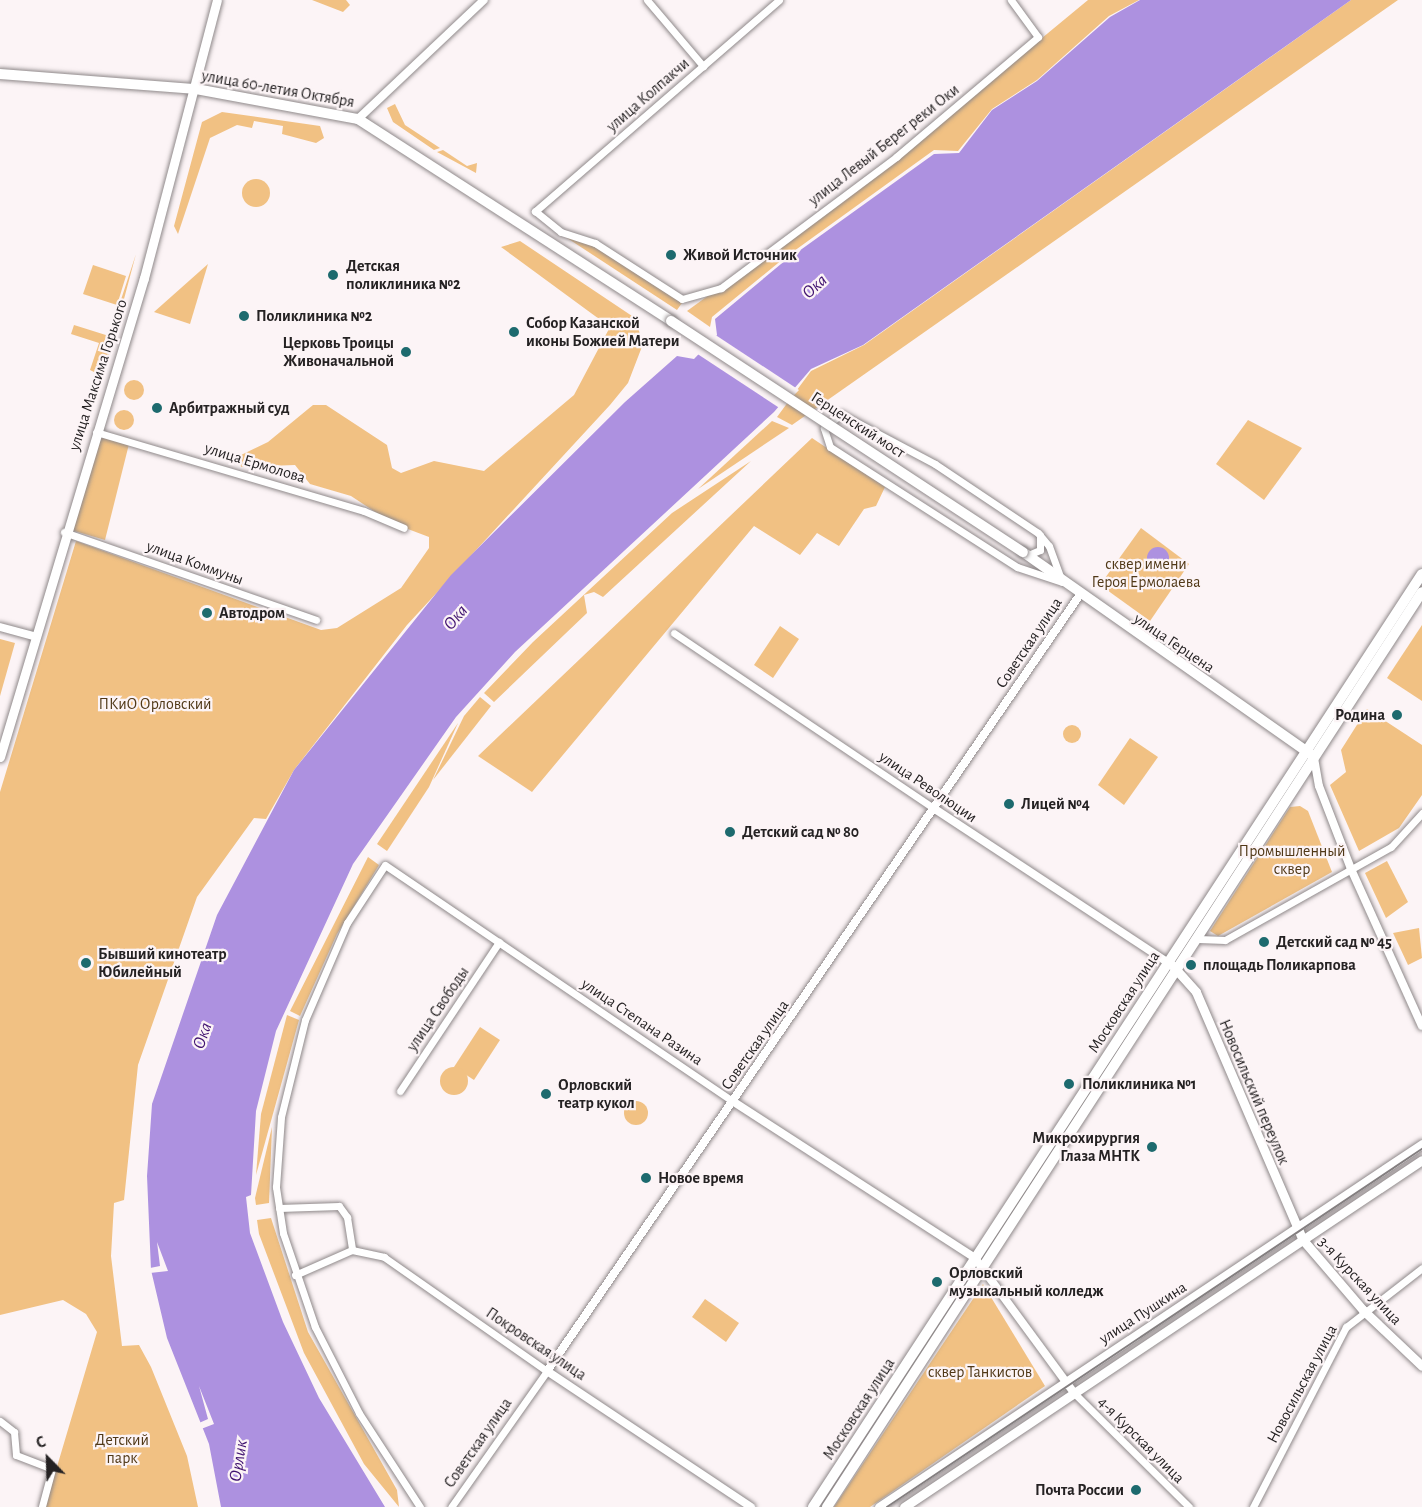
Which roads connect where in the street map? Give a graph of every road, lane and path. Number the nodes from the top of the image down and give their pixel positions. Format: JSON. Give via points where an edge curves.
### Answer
{"nodes":[{"id":1,"x":217,"y":0,"type":"edge"},
{"id":2,"x":484,"y":0,"type":"edge"},
{"id":3,"x":647,"y":0,"type":"edge"},
{"id":4,"x":779,"y":0,"type":"edge"},
{"id":5,"x":1011,"y":0,"type":"edge"},
{"id":6,"x":703,"y":66,"type":"junction"},
{"id":7,"x":0,"y":74,"type":"edge"},
{"id":8,"x":196,"y":89,"type":"junction"},
{"id":9,"x":358,"y":119,"type":"junction"},
{"id":10,"x":535,"y":211,"type":"joint"},
{"id":11,"x":671,"y":321,"type":"joint"},
{"id":12,"x":96,"y":432,"type":"junction"},
{"id":13,"x":404,"y":528,"type":"dead end"},
{"id":14,"x":64,"y":532,"type":"junction"},
{"id":15,"x":1040,"y":535,"type":"junction"},
{"id":16,"x":1025,"y":553,"type":"junction"},
{"id":17,"x":1422,"y":574,"type":"edge"},
{"id":18,"x":1062,"y":582,"type":"junction"},
{"id":19,"x":1422,"y":592,"type":"edge"},
{"id":20,"x":1079,"y":596,"type":"junction"},
{"id":21,"x":316,"y":620,"type":"dead end"},
{"id":22,"x":0,"y":627,"type":"edge"},
{"id":23,"x":674,"y":633,"type":"dead end"},
{"id":24,"x":33,"y":636,"type":"junction"},
{"id":25,"x":1310,"y":755,"type":"junction"},
{"id":26,"x":0,"y":757,"type":"edge"},
{"id":27,"x":935,"y":809,"type":"junction"},
{"id":28,"x":1422,"y":813,"type":"edge"},
{"id":29,"x":1351,"y":869,"type":"junction"},
{"id":30,"x":1198,"y":939,"type":"junction"},
{"id":31,"x":499,"y":942,"type":"junction"},
{"id":32,"x":1167,"y":962,"type":"junction"},
{"id":33,"x":1178,"y":969,"type":"junction"},
{"id":34,"x":1422,"y":1026,"type":"edge"},
{"id":35,"x":400,"y":1091,"type":"dead end"},
{"id":36,"x":734,"y":1102,"type":"junction"},
{"id":37,"x":1422,"y":1144,"type":"edge"},
{"id":38,"x":1422,"y":1160,"type":"edge"},
{"id":39,"x":279,"y":1208,"type":"junction"},
{"id":40,"x":1297,"y":1229,"type":"junction"},
{"id":41,"x":1303,"y":1240,"type":"junction"},
{"id":42,"x":352,"y":1250,"type":"junction"},
{"id":43,"x":979,"y":1262,"type":"junction"},
{"id":44,"x":1422,"y":1268,"type":"edge"},
{"id":45,"x":295,"y":1275,"type":"junction"},
{"id":46,"x":1363,"y":1310,"type":"junction"},
{"id":47,"x":1422,"y":1366,"type":"edge"},
{"id":48,"x":547,"y":1371,"type":"junction"},
{"id":49,"x":1065,"y":1383,"type":"junction"},
{"id":50,"x":1074,"y":1393,"type":"junction"},
{"id":51,"x":0,"y":1421,"type":"edge"},
{"id":52,"x":42,"y":1507,"type":"edge"},
{"id":53,"x":420,"y":1507,"type":"edge"},
{"id":54,"x":451,"y":1507,"type":"edge"},
{"id":55,"x":751,"y":1507,"type":"edge"},
{"id":56,"x":813,"y":1507,"type":"edge"},
{"id":57,"x":828,"y":1507,"type":"edge"},
{"id":58,"x":879,"y":1507,"type":"edge"},
{"id":59,"x":904,"y":1507,"type":"edge"},
{"id":60,"x":1189,"y":1507,"type":"edge"},
{"id":61,"x":1253,"y":1507,"type":"edge"}],
"edges":[{"from":1,"to":8,"type":"main road","name":"улица Максима Горького"},
{"from":2,"to":9,"type":"street"},
{"from":3,"to":6,"type":"street"},
{"from":4,"to":6,"type":"street","name":"улица Колпакчи"},
{"from":5,"to":10,"type":"street","name":"улица Левый Берег реки Оки","via":[[1038,37],[896,157],[705,294],[682,299],[595,243],[561,232]]},
{"from":6,"to":10,"type":"street","name":"улица Колпакчи"},
{"from":7,"to":8,"type":"main road","name":"улица 60-летия Октября"},
{"from":8,"to":9,"type":"main road","name":"улица 60-летия Октября"},
{"from":8,"to":12,"type":"main road","name":"улица Максима Горького"},
{"from":9,"to":11,"type":"main road","name":"улица 60-летия Октября"},
{"from":11,"to":16,"type":"main road","name":"Герценский мост","bridge":true},
{"from":12,"to":13,"type":"street","name":"улица Ермолова","via":[[353,507]]},
{"from":12,"to":14,"type":"main road","name":"улица Максима Горького"},
{"from":14,"to":21,"type":"street","name":"улица Коммуны"},
{"from":14,"to":24,"type":"main road","name":"улица Максима Горького"},
{"from":15,"to":16,"type":"street","via":[[1040,550]]},
{"from":15,"to":18,"type":"street"},
{"from":15,"to":18,"type":"street","via":[[866,423],[841,414],[827,422],[823,434],[830,447],[989,549],[1040,578]]},
{"from":16,"to":18,"type":"main road","name":"улица Герцена"},
{"from":17,"to":25,"type":"main road","name":"Московская улица"},
{"from":18,"to":20,"type":"main road","name":"улица Герцена"},
{"from":19,"to":25,"type":"main road","name":"Московская улица"},
{"from":20,"to":25,"type":"main road","name":"улица Герцена"},
{"from":20,"to":27,"type":"street","name":"Советская улица"},
{"from":22,"to":24,"type":"street"},
{"from":23,"to":27,"type":"street","name":"улица Революции"},
{"from":24,"to":26,"type":"main road","name":"улица Максима Горького"},
{"from":25,"to":29,"type":"street"},
{"from":25,"to":30,"type":"main road","name":"Московская улица"},
{"from":25,"to":32,"type":"main road","name":"Московская улица"},
{"from":27,"to":32,"type":"street","name":"улица Революции"},
{"from":27,"to":36,"type":"street","name":"Советская улица"},
{"from":28,"to":29,"type":"street","via":[[1399,842]]},
{"from":29,"to":30,"type":"street","via":[[1218,942]]},
{"from":29,"to":34,"type":"street"},
{"from":30,"to":33,"type":"main road","name":"Московская улица"},
{"from":31,"to":35,"type":"street","name":"улица Свободы"},
{"from":31,"to":36,"type":"street","name":"улица Степана Разина"},
{"from":31,"to":39,"type":"street","name":"улица Степана Разина","via":[[385,865],[347,923],[293,1055],[275,1164]]},
{"from":32,"to":33,"type":"main road","name":"Новосильский переулок"},
{"from":32,"to":43,"type":"main road","name":"Московская улица"},
{"from":33,"to":40,"type":"main road","name":"Новосильский переулок","via":[[1196,992]]},
{"from":33,"to":43,"type":"main road","name":"Московская улица"},
{"from":36,"to":43,"type":"street","name":"улица Степана Разина"},
{"from":36,"to":48,"type":"street","name":"Советская улица"},
{"from":37,"to":40,"type":"main road","name":"улица Пушкина"},
{"from":38,"to":41,"type":"main road","name":"улица Пушкина"},
{"from":39,"to":42,"type":"street","via":[[339,1206],[347,1217]]},
{"from":39,"to":45,"type":"street"},
{"from":40,"to":41,"type":"main road","name":"Новосильский переулок"},
{"from":40,"to":49,"type":"main road","name":"улица Пушкина"},
{"from":41,"to":46,"type":"main road","name":"3-я Курская улица"},
{"from":41,"to":50,"type":"main road","name":"улица Пушкина"},
{"from":42,"to":45,"type":"street"},
{"from":42,"to":48,"type":"street","name":"Покровская улица","via":[[384,1257]]},
{"from":43,"to":49,"type":"street"},
{"from":43,"to":56,"type":"main road","name":"Московская улица"},
{"from":43,"to":57,"type":"main road","name":"Московская улица"},
{"from":44,"to":46,"type":"street","name":"Новосильская улица"},
{"from":45,"to":53,"type":"street","via":[[349,1395]]},
{"from":46,"to":47,"type":"main road","name":"3-я Курская улица"},
{"from":46,"to":61,"type":"street","name":"Новосильская улица","via":[[1346,1328]]},
{"from":48,"to":54,"type":"street","name":"Советская улица"},
{"from":48,"to":55,"type":"street","name":"Покровская улица"},
{"from":49,"to":50,"type":"street"},
{"from":49,"to":58,"type":"main road","name":"улица Пушкина"},
{"from":50,"to":59,"type":"main road","name":"улица Пушкина"},
{"from":50,"to":60,"type":"street","name":"4-я Курская улица"},
{"from":51,"to":52,"type":"street","via":[[14,1432],[16,1455],[52,1469]]}]}
